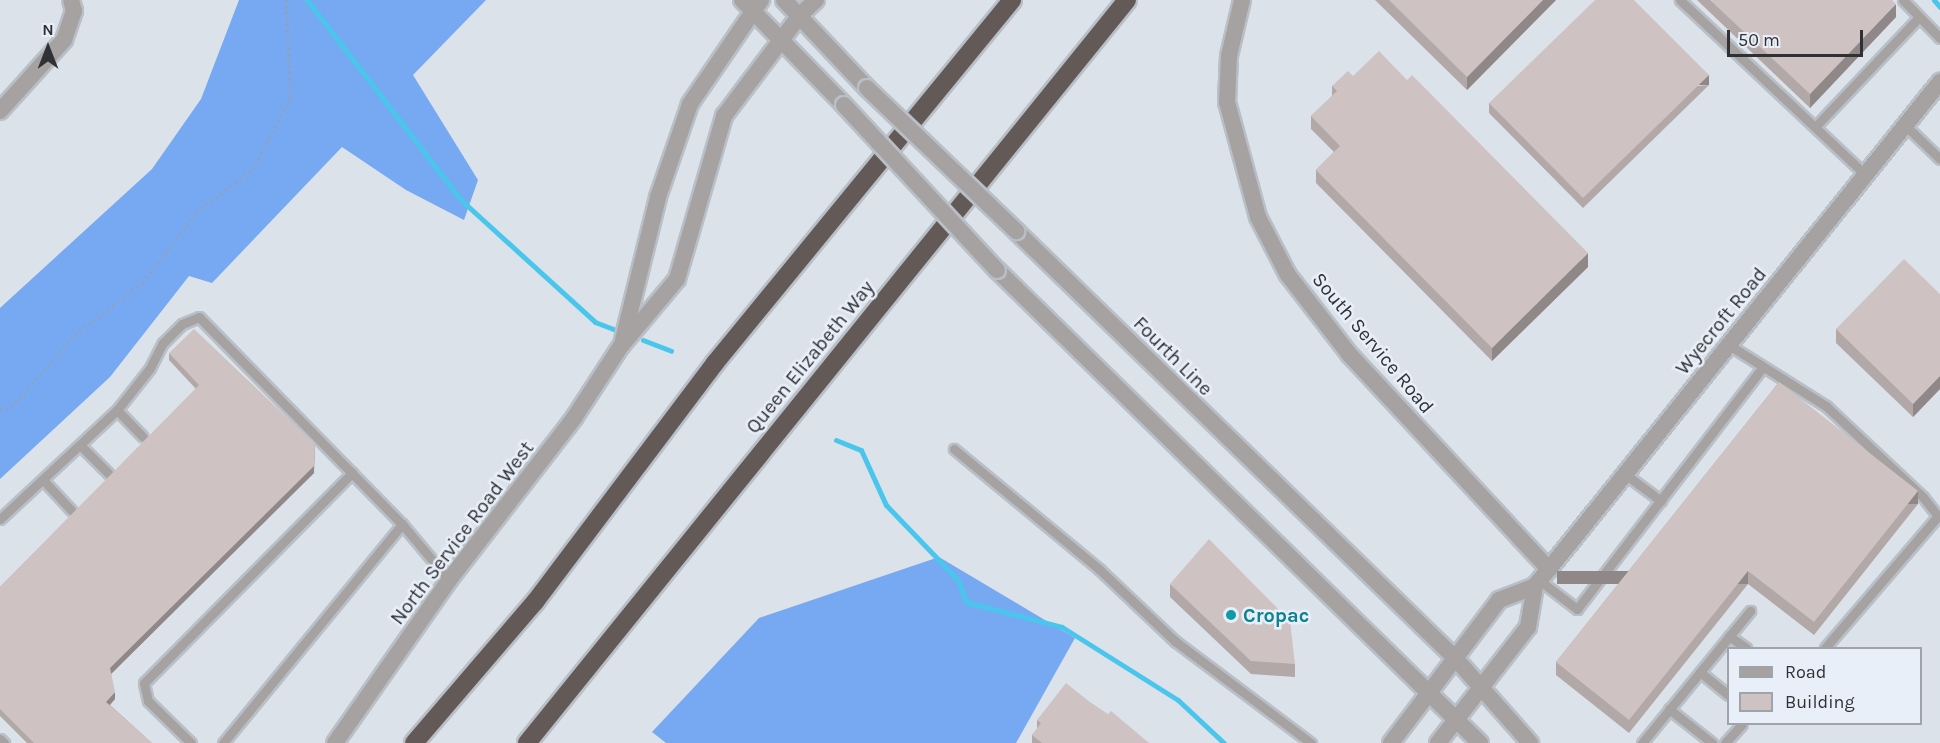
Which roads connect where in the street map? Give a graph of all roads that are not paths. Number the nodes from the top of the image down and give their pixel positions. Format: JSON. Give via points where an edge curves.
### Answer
{"nodes":[{"id":1,"x":71,"y":0,"type":"edge"},
{"id":2,"x":784,"y":0,"type":"edge"},
{"id":3,"x":816,"y":0,"type":"edge"},
{"id":4,"x":1012,"y":0,"type":"edge"},
{"id":5,"x":1127,"y":0,"type":"edge"},
{"id":6,"x":1242,"y":0,"type":"edge"},
{"id":7,"x":1680,"y":0,"type":"edge"},
{"id":8,"x":1903,"y":0,"type":"edge"},
{"id":9,"x":752,"y":4,"type":"edge"},
{"id":10,"x":800,"y":15,"type":"junction"},
{"id":11,"x":1919,"y":17,"type":"junction"},
{"id":12,"x":1940,"y":38,"type":"edge"},
{"id":13,"x":780,"y":39,"type":"junction"},
{"id":14,"x":1939,"y":86,"type":"edge"},
{"id":15,"x":0,"y":111,"type":"edge"},
{"id":16,"x":1906,"y":126,"type":"junction"},
{"id":17,"x":1815,"y":127,"type":"junction"},
{"id":18,"x":1940,"y":159,"type":"edge"},
{"id":19,"x":1866,"y":175,"type":"junction"},
{"id":20,"x":1729,"y":345,"type":"junction"},
{"id":21,"x":621,"y":346,"type":"junction"},
{"id":22,"x":1761,"y":369,"type":"junction"},
{"id":23,"x":117,"y":410,"type":"junction"},
{"id":24,"x":143,"y":437,"type":"dead end"},
{"id":25,"x":80,"y":445,"type":"junction"},
{"id":26,"x":954,"y":449,"type":"dead end"},
{"id":27,"x":108,"y":473,"type":"dead end"},
{"id":28,"x":352,"y":473,"type":"junction"},
{"id":29,"x":1625,"y":474,"type":"junction"},
{"id":30,"x":44,"y":482,"type":"junction"},
{"id":31,"x":1661,"y":501,"type":"junction"},
{"id":32,"x":71,"y":510,"type":"dead end"},
{"id":33,"x":0,"y":519,"type":"edge"},
{"id":34,"x":402,"y":524,"type":"junction"},
{"id":35,"x":1541,"y":578,"type":"junction"},
{"id":36,"x":449,"y":580,"type":"junction"},
{"id":37,"x":1750,"y":611,"type":"dead end"},
{"id":38,"x":1729,"y":636,"type":"junction"},
{"id":39,"x":1745,"y":647,"type":"edge"},
{"id":40,"x":1826,"y":647,"type":"edge"},
{"id":41,"x":1456,"y":659,"type":"junction"},
{"id":42,"x":1700,"y":672,"type":"junction"},
{"id":43,"x":1480,"y":686,"type":"junction"},
{"id":44,"x":571,"y":690,"type":"junction"},
{"id":45,"x":1430,"y":693,"type":"junction"},
{"id":46,"x":1727,"y":694,"type":"edge"},
{"id":47,"x":1669,"y":710,"type":"junction"},
{"id":48,"x":1456,"y":720,"type":"junction"},
{"id":49,"x":1740,"y":725,"type":"edge"},
{"id":50,"x":0,"y":740,"type":"edge"},
{"id":51,"x":4,"y":743,"type":"edge"},
{"id":52,"x":191,"y":743,"type":"edge"},
{"id":53,"x":223,"y":743,"type":"edge"},
{"id":54,"x":334,"y":743,"type":"edge"},
{"id":55,"x":414,"y":743,"type":"edge"},
{"id":56,"x":527,"y":743,"type":"edge"},
{"id":57,"x":544,"y":743,"type":"edge"},
{"id":58,"x":1311,"y":743,"type":"edge"},
{"id":59,"x":1391,"y":743,"type":"edge"},
{"id":60,"x":1438,"y":743,"type":"edge"},
{"id":61,"x":1480,"y":743,"type":"edge"},
{"id":62,"x":1530,"y":743,"type":"edge"},
{"id":63,"x":1642,"y":743,"type":"edge"},
{"id":64,"x":1712,"y":743,"type":"edge"},
{"id":65,"x":1725,"y":743,"type":"edge"}],
"edges":[{"from":1,"to":15,"type":"street","via":[[74,11],[64,40]]},
{"from":2,"to":10,"type":"street","name":"Fourth Line"},
{"from":3,"to":10,"type":"street","name":"North Service Road West"},
{"from":4,"to":55,"type":"highway","via":[[715,363],[535,602]]},
{"from":5,"to":44,"type":"highway","name":"Queen Elizabeth Way"},
{"from":6,"to":35,"type":"street","name":"South Service Road","via":[[1228,56],[1227,102],[1258,217],[1288,275],[1349,354]]},
{"from":7,"to":17,"type":"lane"},
{"from":8,"to":11,"type":"lane"},
{"from":9,"to":13,"type":"street"},
{"from":9,"to":21,"type":"street","name":"North Service Road West","via":[[690,104],[658,197]]},
{"from":10,"to":13,"type":"street","name":"North Service Road West"},
{"from":10,"to":41,"type":"street","name":"Fourth Line","bridge":true,"via":[[867,88]]},
{"from":11,"to":12,"type":"lane"},
{"from":11,"to":17,"type":"lane"},
{"from":13,"to":21,"type":"street","name":"North Service Road West","via":[[724,116],[677,279]]},
{"from":13,"to":45,"type":"street","bridge":true,"via":[[997,270]]},
{"from":14,"to":16,"type":"street","name":"Wyecroft Road"},
{"from":16,"to":18,"type":"lane"},
{"from":16,"to":19,"type":"street","name":"Wyecroft Road"},
{"from":17,"to":19,"type":"lane"},
{"from":19,"to":20,"type":"street","name":"Wyecroft Road"},
{"from":20,"to":22,"type":"lane"},
{"from":20,"to":29,"type":"street","name":"Wyecroft Road"},
{"from":21,"to":36,"type":"street","name":"North Service Road West","via":[[574,418]]},
{"from":22,"to":31,"type":"lane"},
{"from":22,"to":40,"type":"lane","via":[[1794,384],[1826,406],[1923,497],[1938,516]]},
{"from":23,"to":24,"type":"lane"},
{"from":23,"to":25,"type":"lane"},
{"from":23,"to":28,"type":"lane","via":[[150,368],[163,343],[182,324],[199,317]]},
{"from":25,"to":27,"type":"lane"},
{"from":25,"to":30,"type":"lane"},
{"from":26,"to":58,"type":"lane","via":[[1099,569],[1175,641]]},
{"from":28,"to":34,"type":"lane"},
{"from":28,"to":52,"type":"lane","via":[[144,683],[148,701]]},
{"from":29,"to":31,"type":"lane"},
{"from":29,"to":35,"type":"street","name":"Wyecroft Road"},
{"from":30,"to":32,"type":"lane"},
{"from":30,"to":33,"type":"lane"},
{"from":31,"to":35,"type":"lane","via":[[1577,609]]},
{"from":34,"to":36,"type":"lane"},
{"from":34,"to":53,"type":"lane"},
{"from":35,"to":41,"type":"street","via":[[1499,600]]},
{"from":35,"to":43,"type":"street","name":"Wyecroft Road","via":[[1528,627]]},
{"from":36,"to":54,"type":"street","name":"North Service Road West"},
{"from":37,"to":38,"type":"lane"},
{"from":38,"to":39,"type":"lane"},
{"from":38,"to":42,"type":"lane"},
{"from":41,"to":43,"type":"street","name":"Fourth Line"},
{"from":41,"to":45,"type":"street"},
{"from":42,"to":46,"type":"lane"},
{"from":42,"to":47,"type":"lane"},
{"from":43,"to":48,"type":"street","name":"Wyecroft Road"},
{"from":43,"to":62,"type":"street","name":"Fourth Line"},
{"from":44,"to":56,"type":"highway","name":"Queen Elizabeth Way"},
{"from":44,"to":57,"type":"highway"},
{"from":45,"to":48,"type":"street"},
{"from":45,"to":59,"type":"street"},
{"from":47,"to":63,"type":"lane"},
{"from":47,"to":64,"type":"lane"},
{"from":48,"to":60,"type":"street","name":"Wyecroft Road"},
{"from":48,"to":61,"type":"street"},
{"from":49,"to":65,"type":"lane"},
{"from":50,"to":51,"type":"lane"}]}
